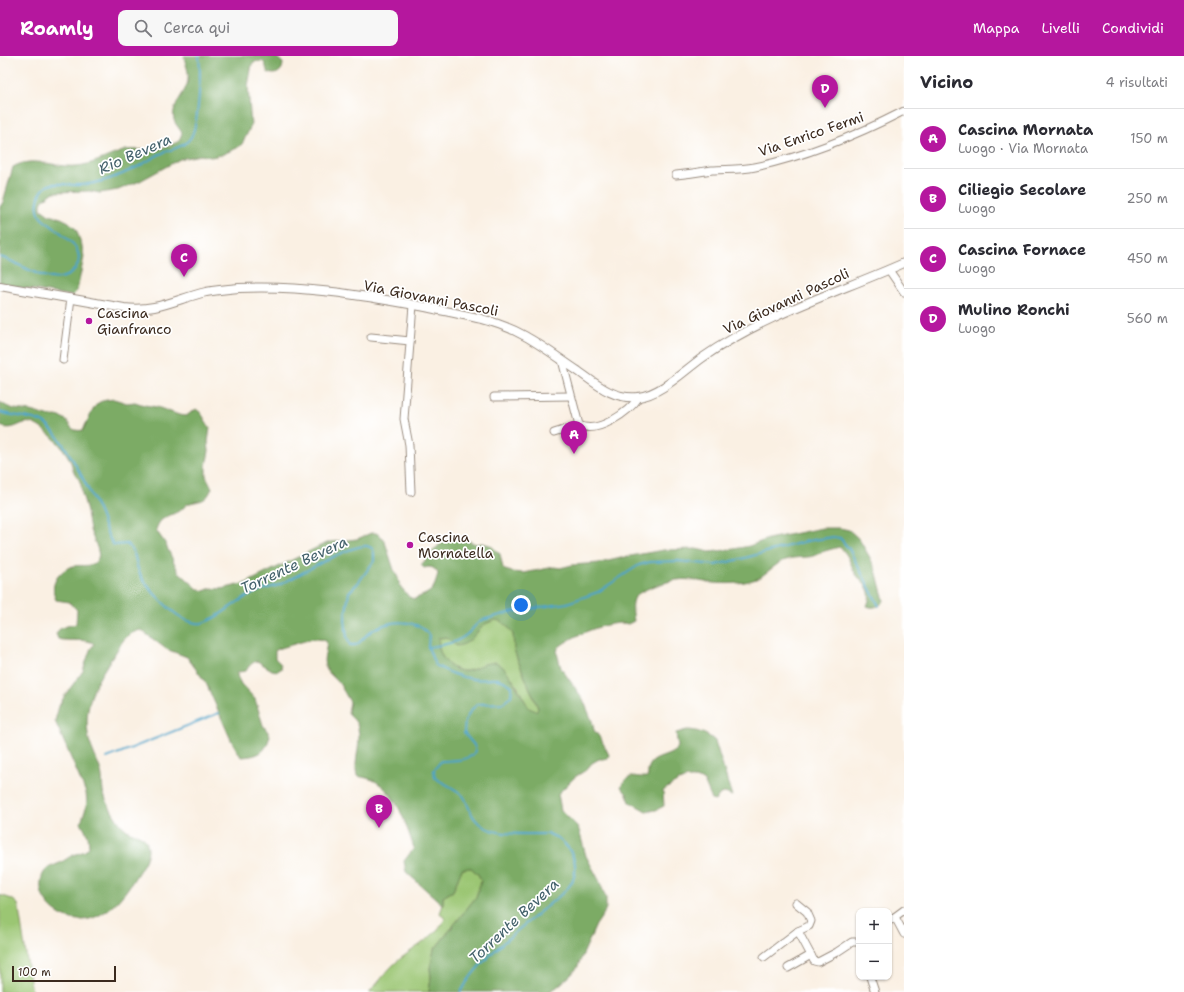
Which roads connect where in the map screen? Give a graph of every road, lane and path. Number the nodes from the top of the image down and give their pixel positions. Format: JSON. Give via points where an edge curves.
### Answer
{"nodes":[{"id":1,"x":904,"y":110,"type":"edge"},
{"id":2,"x":676,"y":175,"type":"dead end"},
{"id":3,"x":904,"y":263,"type":"edge"},
{"id":4,"x":889,"y":270,"type":"junction"},
{"id":5,"x":0,"y":286,"type":"edge"},
{"id":6,"x":904,"y":292,"type":"edge"},
{"id":7,"x":71,"y":298,"type":"junction"},
{"id":8,"x":413,"y":305,"type":"junction"},
{"id":9,"x":371,"y":337,"type":"dead end"},
{"id":10,"x":410,"y":341,"type":"junction"},
{"id":11,"x":62,"y":360,"type":"dead end"},
{"id":12,"x":562,"y":360,"type":"junction"},
{"id":13,"x":570,"y":396,"type":"junction"},
{"id":14,"x":494,"y":397,"type":"dead end"},
{"id":15,"x":639,"y":397,"type":"junction"},
{"id":16,"x":579,"y":425,"type":"junction"},
{"id":17,"x":554,"y":433,"type":"dead end"},
{"id":18,"x":411,"y":492,"type":"dead end"},
{"id":19,"x":796,"y":902,"type":"dead end"},
{"id":20,"x":904,"y":910,"type":"edge"},
{"id":21,"x":892,"y":919,"type":"edge"},
{"id":22,"x":798,"y":931,"type":"junction"},
{"id":23,"x":904,"y":934,"type":"edge"},
{"id":24,"x":856,"y":942,"type":"edge"},
{"id":25,"x":811,"y":955,"type":"junction"},
{"id":26,"x":764,"y":957,"type":"dead end"},
{"id":27,"x":788,"y":968,"type":"dead end"},
{"id":28,"x":871,"y":980,"type":"edge"},
{"id":29,"x":875,"y":992,"type":"edge"}],
"edges":[{"from":1,"to":2,"type":"street","name":"Via Enrico Fermi","via":[[838,142],[778,161],[754,167]]},
{"from":3,"to":4,"type":"street","name":"Via Giovanni Pascoli"},
{"from":4,"to":6,"type":"street"},
{"from":4,"to":15,"type":"street","name":"Via Giovanni Pascoli","via":[[783,313],[725,342],[666,385]]},
{"from":5,"to":7,"type":"street","name":"Via Giovanni Pascoli"},
{"from":7,"to":8,"type":"street","name":"Via Giovanni Pascoli","via":[[140,309],[163,306],[214,291],[271,288],[330,292]]},
{"from":7,"to":11,"type":"street"},
{"from":8,"to":10,"type":"street"},
{"from":8,"to":12,"type":"street","name":"Via Giovanni Pascoli","via":[[506,326]]},
{"from":9,"to":10,"type":"street"},
{"from":10,"to":18,"type":"street","via":[[404,419]]},
{"from":12,"to":13,"type":"street"},
{"from":12,"to":15,"type":"street","name":"Via Giovanni Pascoli","via":[[608,392],[624,397]]},
{"from":13,"to":14,"type":"street"},
{"from":13,"to":16,"type":"street"},
{"from":15,"to":16,"type":"street","via":[[631,407],[600,426],[588,428]]},
{"from":16,"to":17,"type":"street"},
{"from":19,"to":22,"type":"street","via":[[807,912],[811,921],[809,926]]},
{"from":20,"to":21,"type":"street"},
{"from":21,"to":23,"type":"street"},
{"from":22,"to":25,"type":"street"},
{"from":22,"to":26,"type":"street"},
{"from":24,"to":25,"type":"street","via":[[818,962],[814,961]]},
{"from":25,"to":27,"type":"street"},
{"from":28,"to":29,"type":"street"}]}
